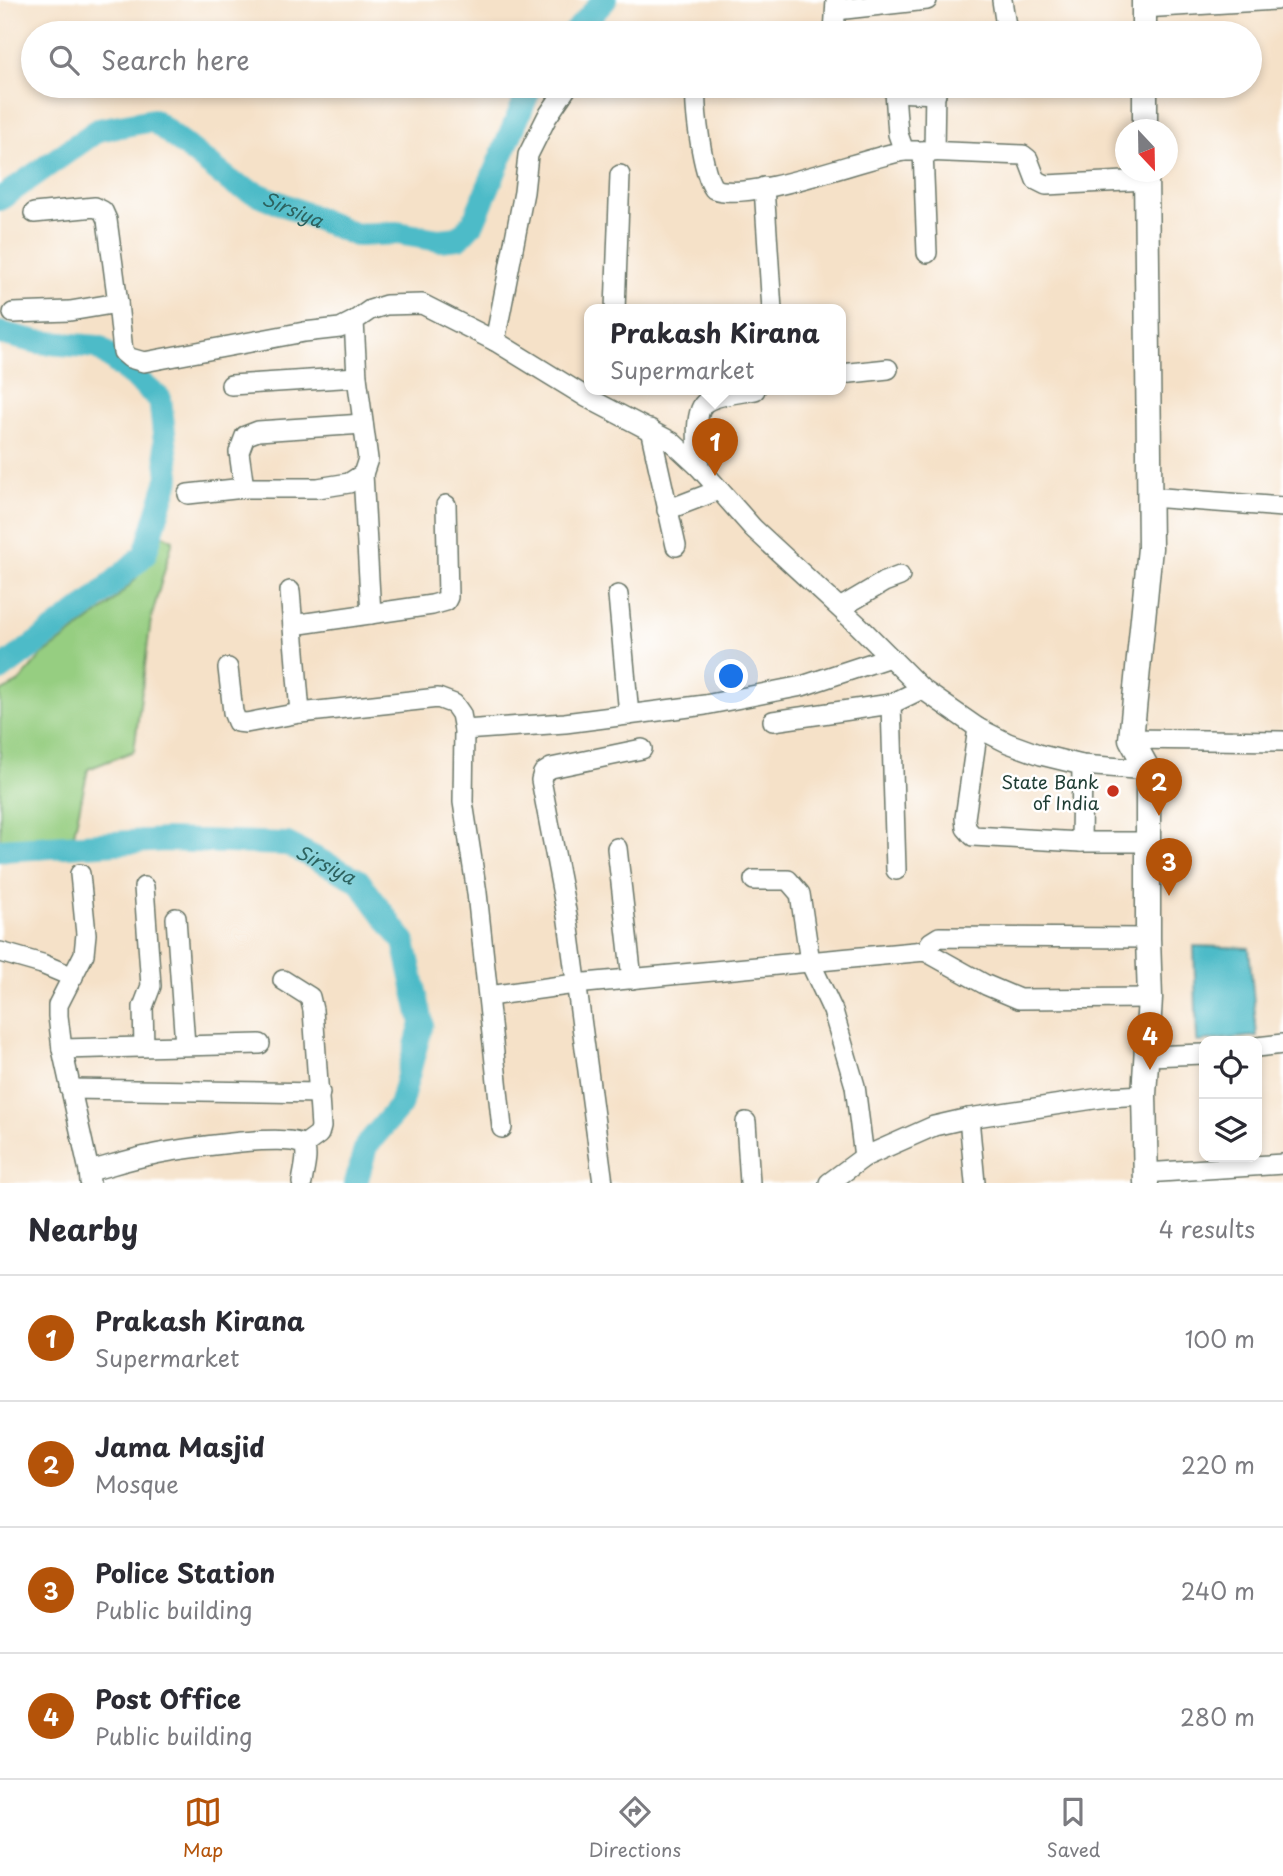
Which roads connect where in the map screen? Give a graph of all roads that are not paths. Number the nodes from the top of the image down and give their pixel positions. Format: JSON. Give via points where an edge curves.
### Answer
{"nodes":[{"id":1,"x":927,"y":0,"type":"edge"},
{"id":2,"x":1002,"y":0,"type":"edge"},
{"id":3,"x":1276,"y":0,"type":"edge"},
{"id":4,"x":1144,"y":4,"type":"edge"},
{"id":5,"x":836,"y":5,"type":"edge"},
{"id":6,"x":1005,"y":21,"type":"edge"},
{"id":7,"x":560,"y":98,"type":"edge"},
{"id":8,"x":696,"y":98,"type":"edge"},
{"id":9,"x":896,"y":98,"type":"edge"},
{"id":10,"x":934,"y":98,"type":"edge"},
{"id":11,"x":1144,"y":98,"type":"edge"},
{"id":12,"x":1145,"y":119,"type":"edge"},
{"id":13,"x":921,"y":151,"type":"junction"},
{"id":14,"x":620,"y":175,"type":"dead end"},
{"id":15,"x":1115,"y":179,"type":"edge"},
{"id":16,"x":1146,"y":182,"type":"edge"},
{"id":17,"x":764,"y":187,"type":"junction"},
{"id":18,"x":34,"y":213,"type":"dead end"},
{"id":19,"x":927,"y":253,"type":"dead end"},
{"id":20,"x":118,"y":303,"type":"junction"},
{"id":21,"x":615,"y":304,"type":"edge"},
{"id":22,"x":772,"y":304,"type":"edge"},
{"id":23,"x":13,"y":313,"type":"dead end"},
{"id":24,"x":354,"y":321,"type":"junction"},
{"id":25,"x":495,"y":341,"type":"junction"},
{"id":26,"x":888,"y":369,"type":"dead end"},
{"id":27,"x":846,"y":373,"type":"edge"},
{"id":28,"x":357,"y":377,"type":"junction"},
{"id":29,"x":231,"y":385,"type":"dead end"},
{"id":30,"x":584,"y":387,"type":"edge"},
{"id":31,"x":731,"y":395,"type":"edge"},
{"id":32,"x":608,"y":400,"type":"edge"},
{"id":33,"x":363,"y":424,"type":"junction"},
{"id":34,"x":650,"y":429,"type":"junction"},
{"id":35,"x":699,"y":467,"type":"junction"},
{"id":36,"x":363,"y":474,"type":"junction"},
{"id":37,"x":244,"y":488,"type":"junction"},
{"id":38,"x":719,"y":490,"type":"junction"},
{"id":39,"x":188,"y":494,"type":"dead end"},
{"id":40,"x":1150,"y":497,"type":"junction"},
{"id":41,"x":446,"y":505,"type":"dead end"},
{"id":42,"x":1283,"y":507,"type":"edge"},
{"id":43,"x":667,"y":510,"type":"junction"},
{"id":44,"x":676,"y":546,"type":"dead end"},
{"id":45,"x":900,"y":576,"type":"dead end"},
{"id":46,"x":290,"y":591,"type":"dead end"},
{"id":47,"x":618,"y":595,"type":"dead end"},
{"id":48,"x":839,"y":608,"type":"junction"},
{"id":49,"x":371,"y":614,"type":"junction"},
{"id":50,"x":293,"y":625,"type":"junction"},
{"id":51,"x":890,"y":657,"type":"junction"},
{"id":52,"x":228,"y":668,"type":"dead end"},
{"id":53,"x":922,"y":689,"type":"junction"},
{"id":54,"x":891,"y":704,"type":"junction"},
{"id":55,"x":300,"y":713,"type":"junction"},
{"id":56,"x":629,"y":715,"type":"junction"},
{"id":57,"x":773,"y":721,"type":"dead end"},
{"id":58,"x":978,"y":728,"type":"junction"},
{"id":59,"x":464,"y":730,"type":"junction"},
{"id":60,"x":1131,"y":739,"type":"junction"},
{"id":61,"x":1283,"y":741,"type":"edge"},
{"id":62,"x":642,"y":749,"type":"dead end"},
{"id":63,"x":1082,"y":765,"type":"junction"},
{"id":64,"x":1148,"y":770,"type":"junction"},
{"id":65,"x":1081,"y":842,"type":"junction"},
{"id":66,"x":1147,"y":842,"type":"junction"},
{"id":67,"x":617,"y":848,"type":"dead end"},
{"id":68,"x":896,"y":870,"type":"dead end"},
{"id":69,"x":80,"y":874,"type":"dead end"},
{"id":70,"x":754,"y":880,"type":"dead end"},
{"id":71,"x":144,"y":887,"type":"dead end"},
{"id":72,"x":176,"y":918,"type":"dead end"},
{"id":73,"x":1148,"y":937,"type":"junction"},
{"id":74,"x":925,"y":951,"type":"junction"},
{"id":75,"x":0,"y":952,"type":"edge"},
{"id":76,"x":810,"y":962,"type":"junction"},
{"id":77,"x":73,"y":977,"type":"junction"},
{"id":78,"x":632,"y":979,"type":"junction"},
{"id":79,"x":283,"y":980,"type":"dead end"},
{"id":80,"x":575,"y":984,"type":"junction"},
{"id":81,"x":489,"y":996,"type":"junction"},
{"id":82,"x":1150,"y":998,"type":"junction"},
{"id":83,"x":260,"y":1044,"type":"dead end"},
{"id":84,"x":1283,"y":1044,"type":"edge"},
{"id":85,"x":186,"y":1045,"type":"junction"},
{"id":86,"x":144,"y":1046,"type":"junction"},
{"id":87,"x":1262,"y":1046,"type":"edge"},
{"id":88,"x":62,"y":1049,"type":"junction"},
{"id":89,"x":1199,"y":1054,"type":"edge"},
{"id":90,"x":1148,"y":1056,"type":"junction"},
{"id":91,"x":70,"y":1088,"type":"junction"},
{"id":92,"x":320,"y":1093,"type":"junction"},
{"id":93,"x":1144,"y":1095,"type":"junction"},
{"id":94,"x":969,"y":1118,"type":"junction"},
{"id":95,"x":746,"y":1122,"type":"dead end"},
{"id":96,"x":502,"y":1128,"type":"dead end"},
{"id":97,"x":304,"y":1145,"type":"junction"},
{"id":98,"x":864,"y":1157,"type":"junction"},
{"id":99,"x":1283,"y":1164,"type":"edge"},
{"id":100,"x":90,"y":1177,"type":"edge"},
{"id":101,"x":1145,"y":1178,"type":"edge"},
{"id":102,"x":302,"y":1183,"type":"edge"},
{"id":103,"x":603,"y":1183,"type":"edge"},
{"id":104,"x":750,"y":1183,"type":"edge"},
{"id":105,"x":829,"y":1183,"type":"edge"},
{"id":106,"x":975,"y":1183,"type":"edge"}],
"edges":[{"from":1,"to":5,"type":"street"},
{"from":2,"to":6,"type":"street"},
{"from":3,"to":4,"type":"street"},
{"from":7,"to":25,"type":"street","via":[[528,155]]},
{"from":8,"to":17,"type":"street","via":[[710,183],[727,193]]},
{"from":9,"to":13,"type":"street","via":[[898,134]]},
{"from":10,"to":13,"type":"street"},
{"from":11,"to":12,"type":"main road"},
{"from":13,"to":15,"type":"street","via":[[1023,155],[1036,180],[1046,185]]},
{"from":13,"to":17,"type":"street"},
{"from":13,"to":19,"type":"street"},
{"from":14,"to":21,"type":"street"},
{"from":16,"to":40,"type":"main road"},
{"from":17,"to":22,"type":"street"},
{"from":18,"to":20,"type":"street","via":[[95,207],[103,211]]},
{"from":20,"to":23,"type":"street"},
{"from":20,"to":24,"type":"street","via":[[123,352],[144,362],[340,328]]},
{"from":24,"to":25,"type":"street","via":[[386,305],[422,304]]},
{"from":24,"to":28,"type":"street"},
{"from":25,"to":30,"type":"street"},
{"from":26,"to":27,"type":"street"},
{"from":28,"to":29,"type":"street"},
{"from":28,"to":33,"type":"street"},
{"from":31,"to":35,"type":"street","via":[[701,405]]},
{"from":32,"to":34,"type":"street"},
{"from":33,"to":36,"type":"street","via":[[368,459]]},
{"from":33,"to":37,"type":"street","via":[[258,431],[244,436],[239,452]]},
{"from":34,"to":35,"type":"street"},
{"from":34,"to":43,"type":"street"},
{"from":35,"to":38,"type":"street"},
{"from":36,"to":37,"type":"street","via":[[349,483],[318,488]]},
{"from":36,"to":49,"type":"street"},
{"from":37,"to":39,"type":"street"},
{"from":38,"to":43,"type":"street"},
{"from":38,"to":48,"type":"street"},
{"from":40,"to":42,"type":"street"},
{"from":40,"to":60,"type":"main road","via":[[1150,548]]},
{"from":41,"to":49,"type":"street","via":[[446,601]]},
{"from":43,"to":44,"type":"street"},
{"from":45,"to":48,"type":"street"},
{"from":46,"to":50,"type":"street"},
{"from":47,"to":56,"type":"street"},
{"from":48,"to":51,"type":"street"},
{"from":49,"to":50,"type":"street"},
{"from":50,"to":55,"type":"street"},
{"from":51,"to":53,"type":"street"},
{"from":51,"to":56,"type":"street","via":[[802,686]]},
{"from":52,"to":55,"type":"street","via":[[237,722]]},
{"from":53,"to":54,"type":"street"},
{"from":53,"to":58,"type":"street"},
{"from":54,"to":57,"type":"street"},
{"from":54,"to":68,"type":"street"},
{"from":55,"to":59,"type":"street","via":[[438,698],[461,713]]},
{"from":56,"to":59,"type":"street"},
{"from":58,"to":63,"type":"street","via":[[1041,755]]},
{"from":58,"to":65,"type":"street","via":[[965,818],[969,833]]},
{"from":59,"to":81,"type":"street","via":[[463,802]]},
{"from":60,"to":61,"type":"street"},
{"from":60,"to":64,"type":"main road"},
{"from":62,"to":80,"type":"street","via":[[551,768],[541,780]]},
{"from":63,"to":64,"type":"street"},
{"from":63,"to":65,"type":"street"},
{"from":64,"to":66,"type":"main road"},
{"from":65,"to":66,"type":"street"},
{"from":66,"to":73,"type":"main road"},
{"from":67,"to":78,"type":"street"},
{"from":69,"to":77,"type":"street","via":[[86,934],[84,954]]},
{"from":70,"to":76,"type":"street","via":[[788,880],[795,885]]},
{"from":71,"to":86,"type":"street","via":[[150,986],[143,1007]]},
{"from":72,"to":85,"type":"street"},
{"from":73,"to":74,"type":"street","via":[[939,937]]},
{"from":73,"to":82,"type":"main road"},
{"from":74,"to":76,"type":"street"},
{"from":74,"to":82,"type":"street","via":[[1019,999]]},
{"from":75,"to":77,"type":"street"},
{"from":76,"to":78,"type":"street"},
{"from":76,"to":98,"type":"street","via":[[833,1011],[855,1086]]},
{"from":77,"to":88,"type":"street","via":[[58,1005]]},
{"from":78,"to":80,"type":"street"},
{"from":79,"to":92,"type":"street","via":[[311,1002]]},
{"from":80,"to":81,"type":"street"},
{"from":80,"to":103,"type":"street"},
{"from":81,"to":96,"type":"street"},
{"from":82,"to":90,"type":"main road"},
{"from":83,"to":85,"type":"street"},
{"from":84,"to":87,"type":"street"},
{"from":85,"to":86,"type":"street"},
{"from":86,"to":88,"type":"street"},
{"from":88,"to":91,"type":"street"},
{"from":89,"to":90,"type":"street"},
{"from":90,"to":93,"type":"main road"},
{"from":91,"to":92,"type":"street"},
{"from":91,"to":100,"type":"street"},
{"from":92,"to":97,"type":"street","via":[[319,1134]]},
{"from":93,"to":94,"type":"street"},
{"from":93,"to":101,"type":"main road"},
{"from":94,"to":98,"type":"street","via":[[934,1126]]},
{"from":94,"to":106,"type":"street"},
{"from":95,"to":104,"type":"street"},
{"from":97,"to":100,"type":"street","via":[[297,1140],[222,1143],[153,1154]]},
{"from":97,"to":102,"type":"street"},
{"from":98,"to":105,"type":"street"},
{"from":99,"to":101,"type":"street"}]}
